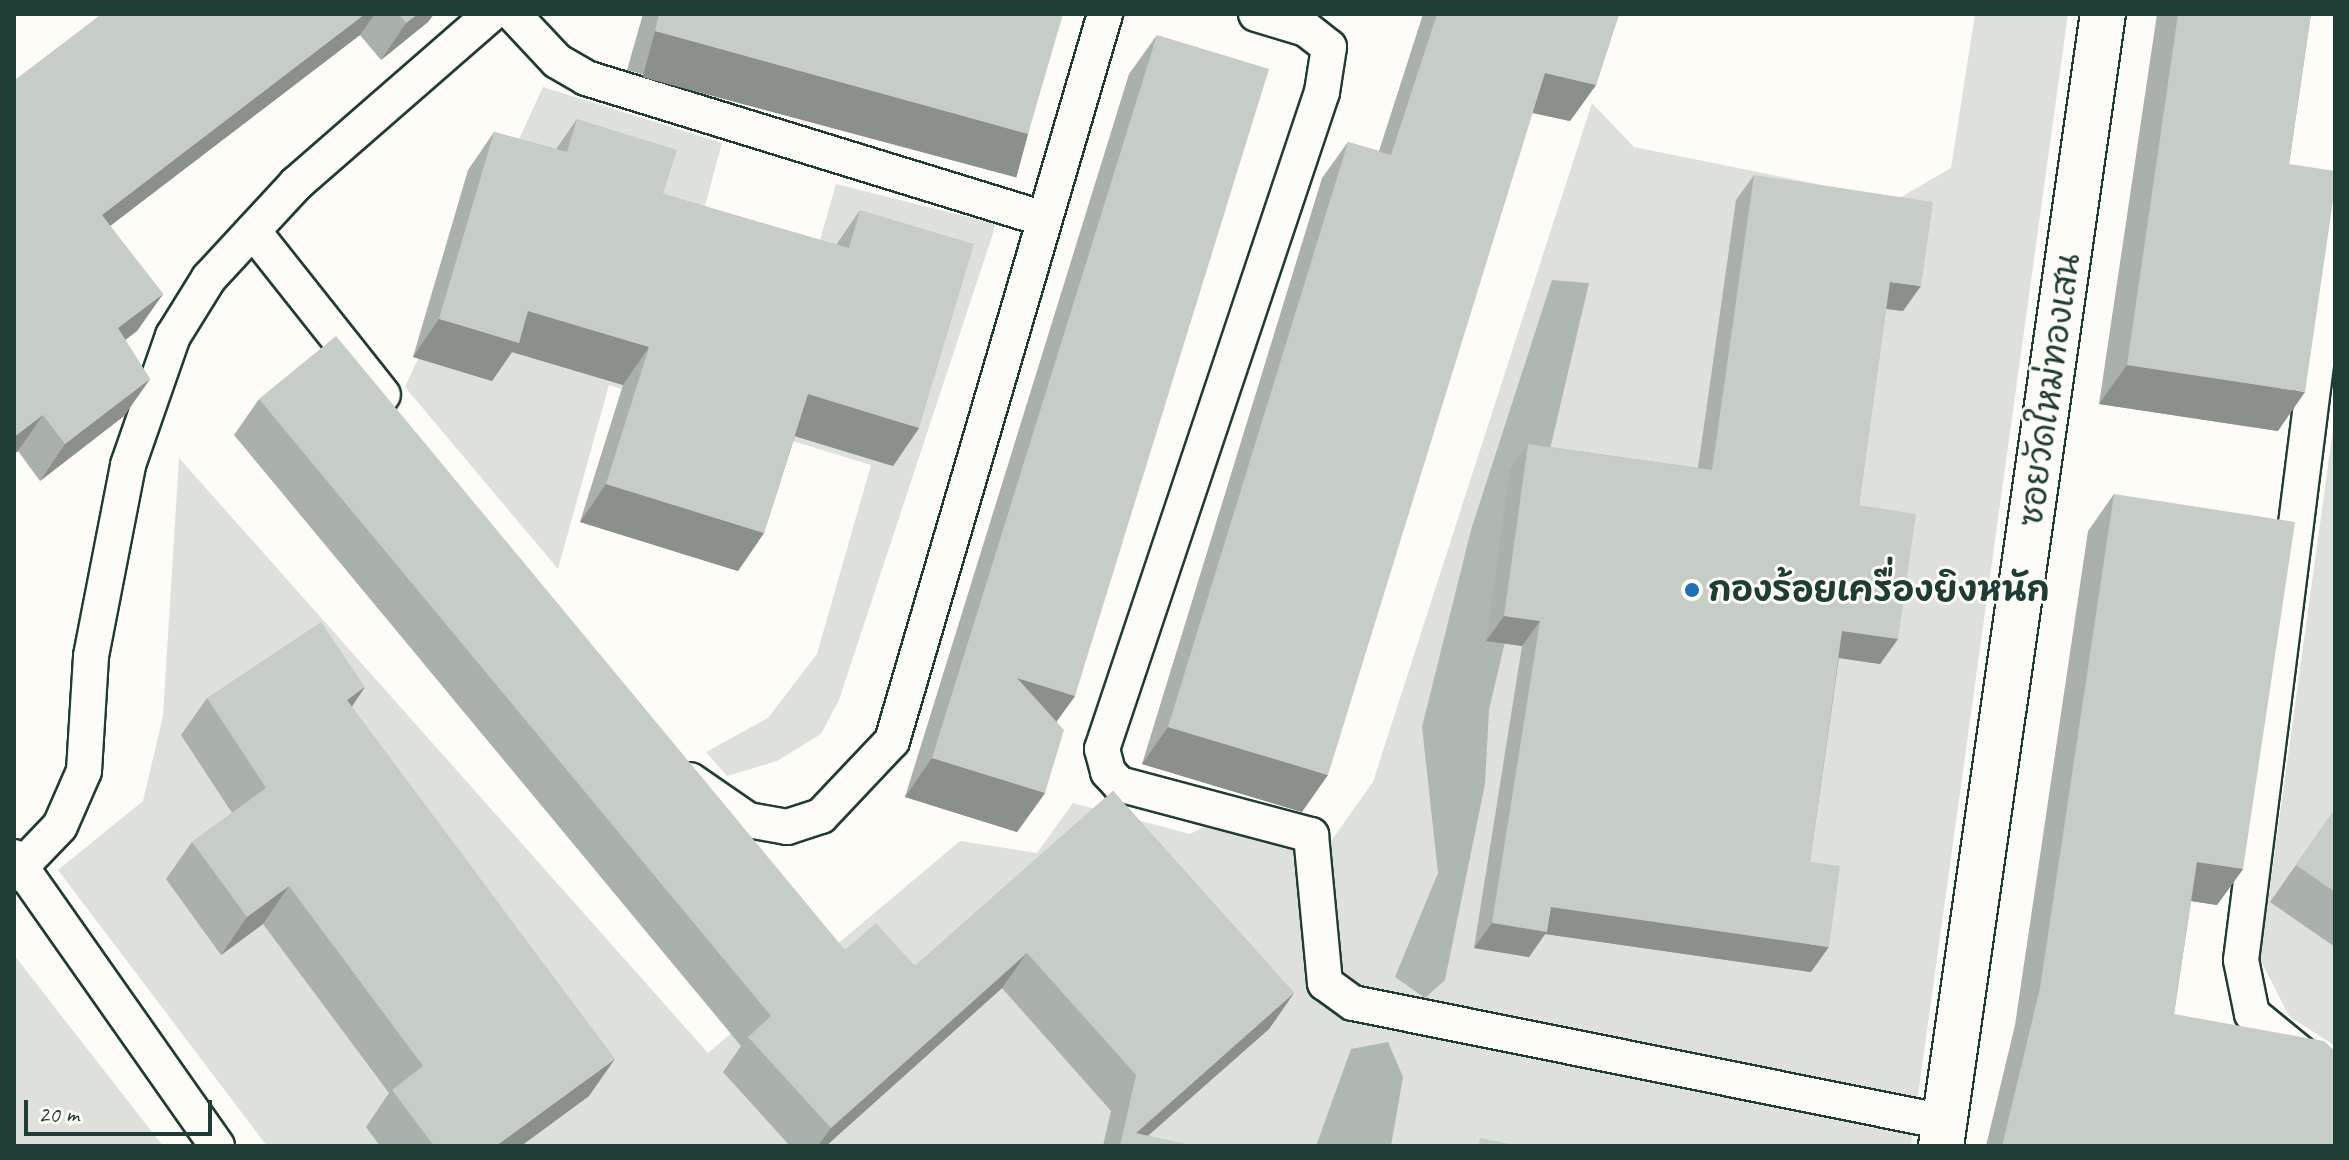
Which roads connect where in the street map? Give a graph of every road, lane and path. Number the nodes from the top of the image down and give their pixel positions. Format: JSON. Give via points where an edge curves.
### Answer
{"nodes":[{"id":1,"x":491,"y":14,"type":"edge"},
{"id":2,"x":513,"y":14,"type":"edge"},
{"id":3,"x":1105,"y":14,"type":"edge"},
{"id":4,"x":1256,"y":14,"type":"edge"},
{"id":5,"x":2103,"y":14,"type":"edge"},
{"id":6,"x":2335,"y":214,"type":"edge"},
{"id":7,"x":1045,"y":219,"type":"junction"},
{"id":8,"x":253,"y":231,"type":"junction"},
{"id":9,"x":409,"y":427,"type":"edge"},
{"id":10,"x":671,"y":756,"type":"edge"},
{"id":11,"x":17,"y":866,"type":"edge"},
{"id":12,"x":2335,"y":1082,"type":"edge"},
{"id":13,"x":1943,"y":1134,"type":"edge"},
{"id":14,"x":217,"y":1146,"type":"edge"}],
"edges":[{"from":1,"to":8,"type":"lane"},
{"from":2,"to":7,"type":"lane","via":[[557,61],[586,78]]},
{"from":3,"to":7,"type":"lane"},
{"from":4,"to":13,"type":"lane","via":[[1306,29],[1329,47],[1322,92],[1102,749],[1108,772],[1119,784],[1311,835],[1325,983],[1353,1003]]},
{"from":5,"to":13,"type":"street","name":"ซอยวัดใหม่ทองเสน"},
{"from":6,"to":12,"type":"lane","via":[[2241,960],[2252,1014]]},
{"from":7,"to":10,"type":"lane","via":[[892,741],[821,816],[787,827],[748,820],[700,792]]},
{"from":8,"to":9,"type":"lane"},
{"from":8,"to":11,"type":"lane","via":[[209,278],[173,336],[128,465],[91,656],[84,771],[60,826]]},
{"from":11,"to":14,"type":"lane"}]}
